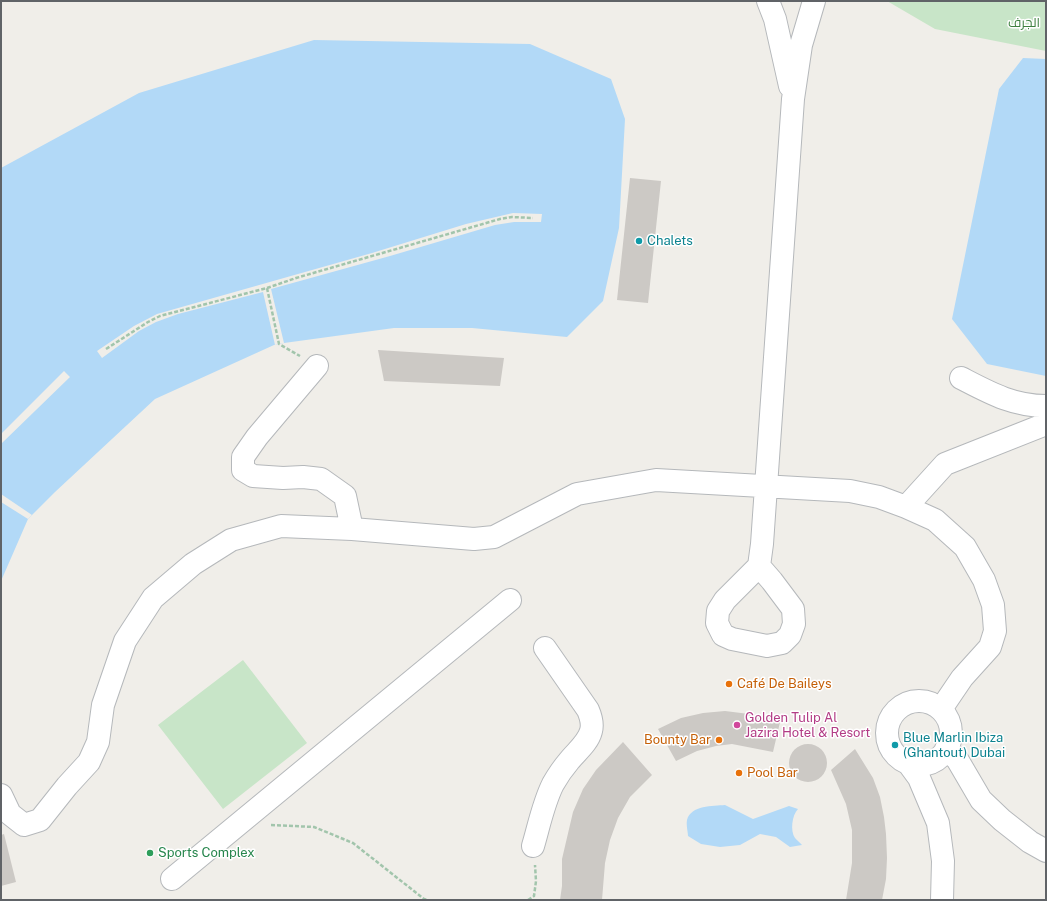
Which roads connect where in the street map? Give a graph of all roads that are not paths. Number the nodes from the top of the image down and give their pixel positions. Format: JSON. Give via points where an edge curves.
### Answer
{"nodes":[{"id":1,"x":768,"y":1,"type":"edge"},
{"id":2,"x":814,"y":1,"type":"edge"},
{"id":3,"x":793,"y":99,"type":"junction"},
{"id":4,"x":317,"y":366,"type":"road end"},
{"id":5,"x":961,"y":378,"type":"dead end"},
{"id":6,"x":1046,"y":406,"type":"edge"},
{"id":7,"x":1046,"y":424,"type":"edge"},
{"id":8,"x":765,"y":485,"type":"junction"},
{"id":9,"x":906,"y":507,"type":"junction"},
{"id":10,"x":352,"y":529,"type":"junction"},
{"id":11,"x":759,"y":566,"type":"dead end"},
{"id":12,"x":510,"y":600,"type":"dead end"},
{"id":13,"x":545,"y":648,"type":"dead end"},
{"id":14,"x":941,"y":709,"type":"junction"},
{"id":15,"x":946,"y":750,"type":"junction"},
{"id":16,"x":908,"y":763,"type":"junction"},
{"id":17,"x":1,"y":795,"type":"edge"},
{"id":18,"x":533,"y":846,"type":"road end"},
{"id":19,"x":1046,"y":851,"type":"edge"},
{"id":20,"x":172,"y":879,"type":"dead end"},
{"id":21,"x":942,"y":900,"type":"edge"}],
"edges":[{"from":1,"to":3,"type":"street","via":[[775,19]]},
{"from":2,"to":3,"type":"street","via":[[801,45]]},
{"from":3,"to":8,"type":"street"},
{"from":4,"to":10,"type":"street","via":[[257,437],[243,457],[243,470],[253,476],[321,479],[345,496]]},
{"from":5,"to":6,"type":"street","via":[[997,396],[1030,406]]},
{"from":7,"to":9,"type":"street","via":[[945,464]]},
{"from":8,"to":9,"type":"street","via":[[850,491],[879,497]]},
{"from":8,"to":10,"type":"street","via":[[656,480],[577,494],[494,536],[474,539]]},
{"from":8,"to":11,"type":"street"},
{"from":9,"to":14,"type":"street","via":[[935,520],[965,547],[984,580],[993,605],[995,631],[990,647],[962,678]]},
{"from":10,"to":17,"type":"street","via":[[281,526],[231,540],[193,564],[153,598],[125,641],[102,705],[98,742],[89,762],[40,820],[24,825],[10,814]]},
{"from":12,"to":20,"type":"street"},
{"from":13,"to":18,"type":"street","via":[[588,710],[592,724],[588,738],[553,784]]},
{"from":14,"to":15,"type":"street","via":[[951,728]]},
{"from":14,"to":16,"type":"street","via":[[922,700],[912,701],[902,705],[889,720],[887,730],[890,746],[899,758]]},
{"from":15,"to":16,"type":"street","via":[[939,758],[929,763]]},
{"from":15,"to":19,"type":"street","via":[[957,759],[981,800],[1030,842]]},
{"from":16,"to":21,"type":"street","via":[[919,778],[938,823],[943,861]]}]}
